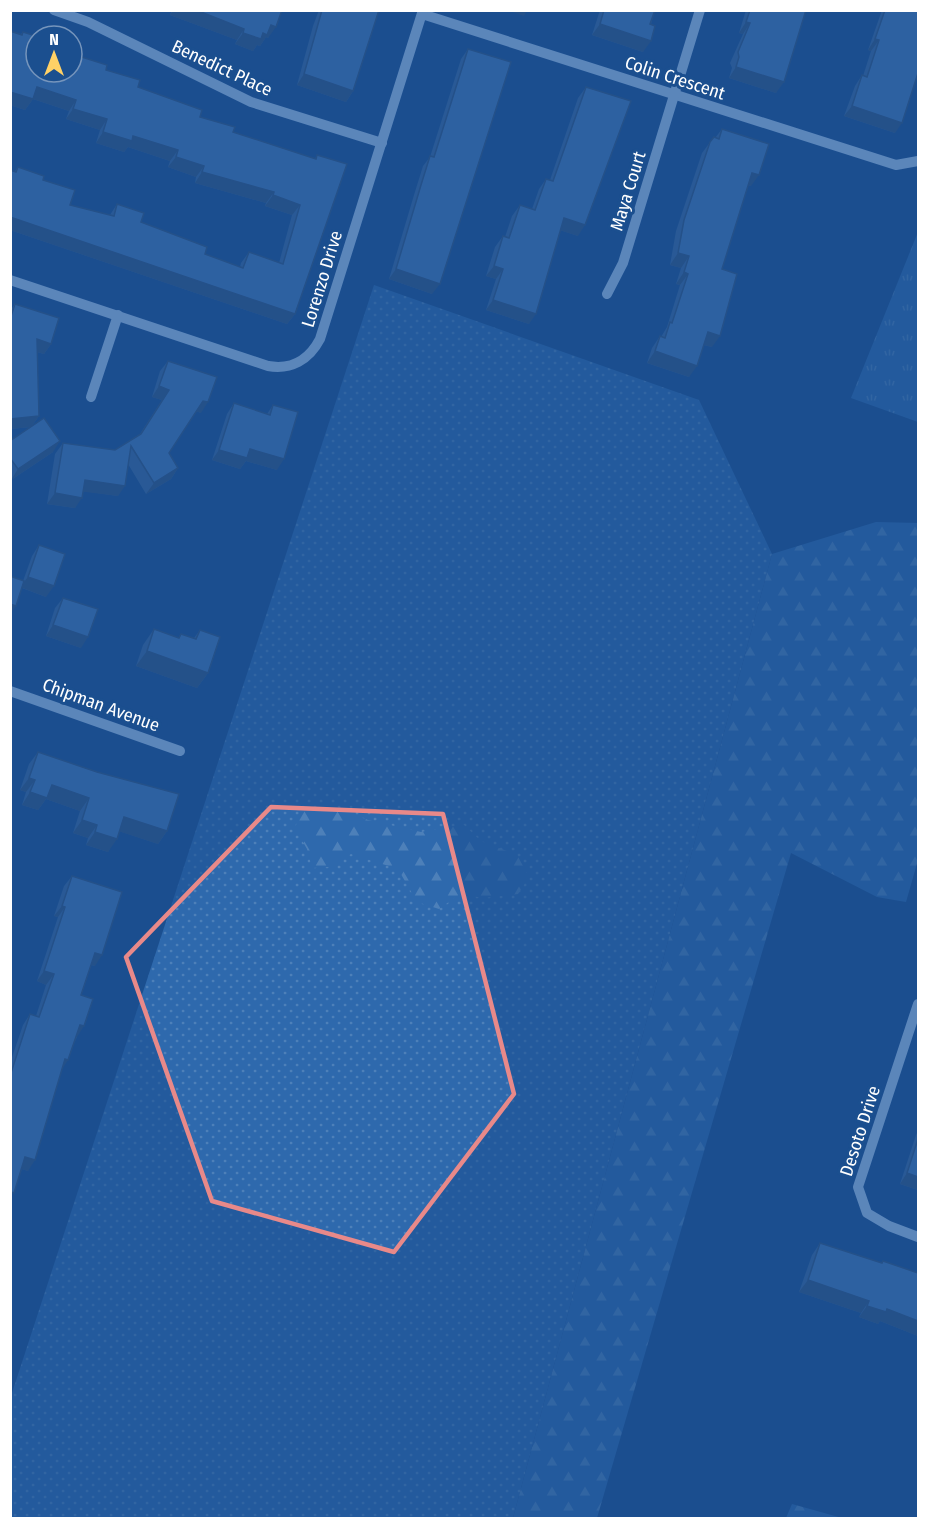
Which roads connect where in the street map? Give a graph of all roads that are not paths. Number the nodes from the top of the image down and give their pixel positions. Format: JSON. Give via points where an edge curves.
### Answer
{"nodes":[{"id":1,"x":54,"y":10,"type":"edge"},
{"id":2,"x":700,"y":10,"type":"edge"},
{"id":3,"x":423,"y":12,"type":"edge"},
{"id":4,"x":674,"y":95,"type":"junction"},
{"id":5,"x":382,"y":143,"type":"junction"},
{"id":6,"x":918,"y":161,"type":"edge"},
{"id":7,"x":10,"y":280,"type":"edge"},
{"id":8,"x":607,"y":294,"type":"dead end"},
{"id":9,"x":118,"y":315,"type":"junction"},
{"id":10,"x":91,"y":397,"type":"dead end"},
{"id":11,"x":10,"y":691,"type":"edge"},
{"id":12,"x":180,"y":751,"type":"dead end"},
{"id":13,"x":918,"y":1004,"type":"edge"},
{"id":14,"x":918,"y":1237,"type":"edge"}],
"edges":[{"from":1,"to":5,"type":"street","name":"Benedict Place","via":[[88,22],[251,102]]},
{"from":2,"to":4,"type":"street","name":"Maya Court"},
{"from":3,"to":4,"type":"street","name":"Colin Crescent"},
{"from":3,"to":5,"type":"street","name":"Lorenzo Drive"},
{"from":4,"to":6,"type":"street","name":"Colin Crescent","via":[[896,165]]},
{"from":4,"to":8,"type":"street","name":"Maya Court","via":[[623,263]]},
{"from":5,"to":9,"type":"street","name":"Lorenzo Drive","via":[[320,339],[305,359],[287,366],[268,366]]},
{"from":7,"to":9,"type":"street","name":"Lorenzo Drive"},
{"from":9,"to":10,"type":"street"},
{"from":11,"to":12,"type":"street","name":"Chipman Avenue"},
{"from":13,"to":14,"type":"street","name":"Desoto Drive","via":[[858,1187],[867,1213]]}]}
